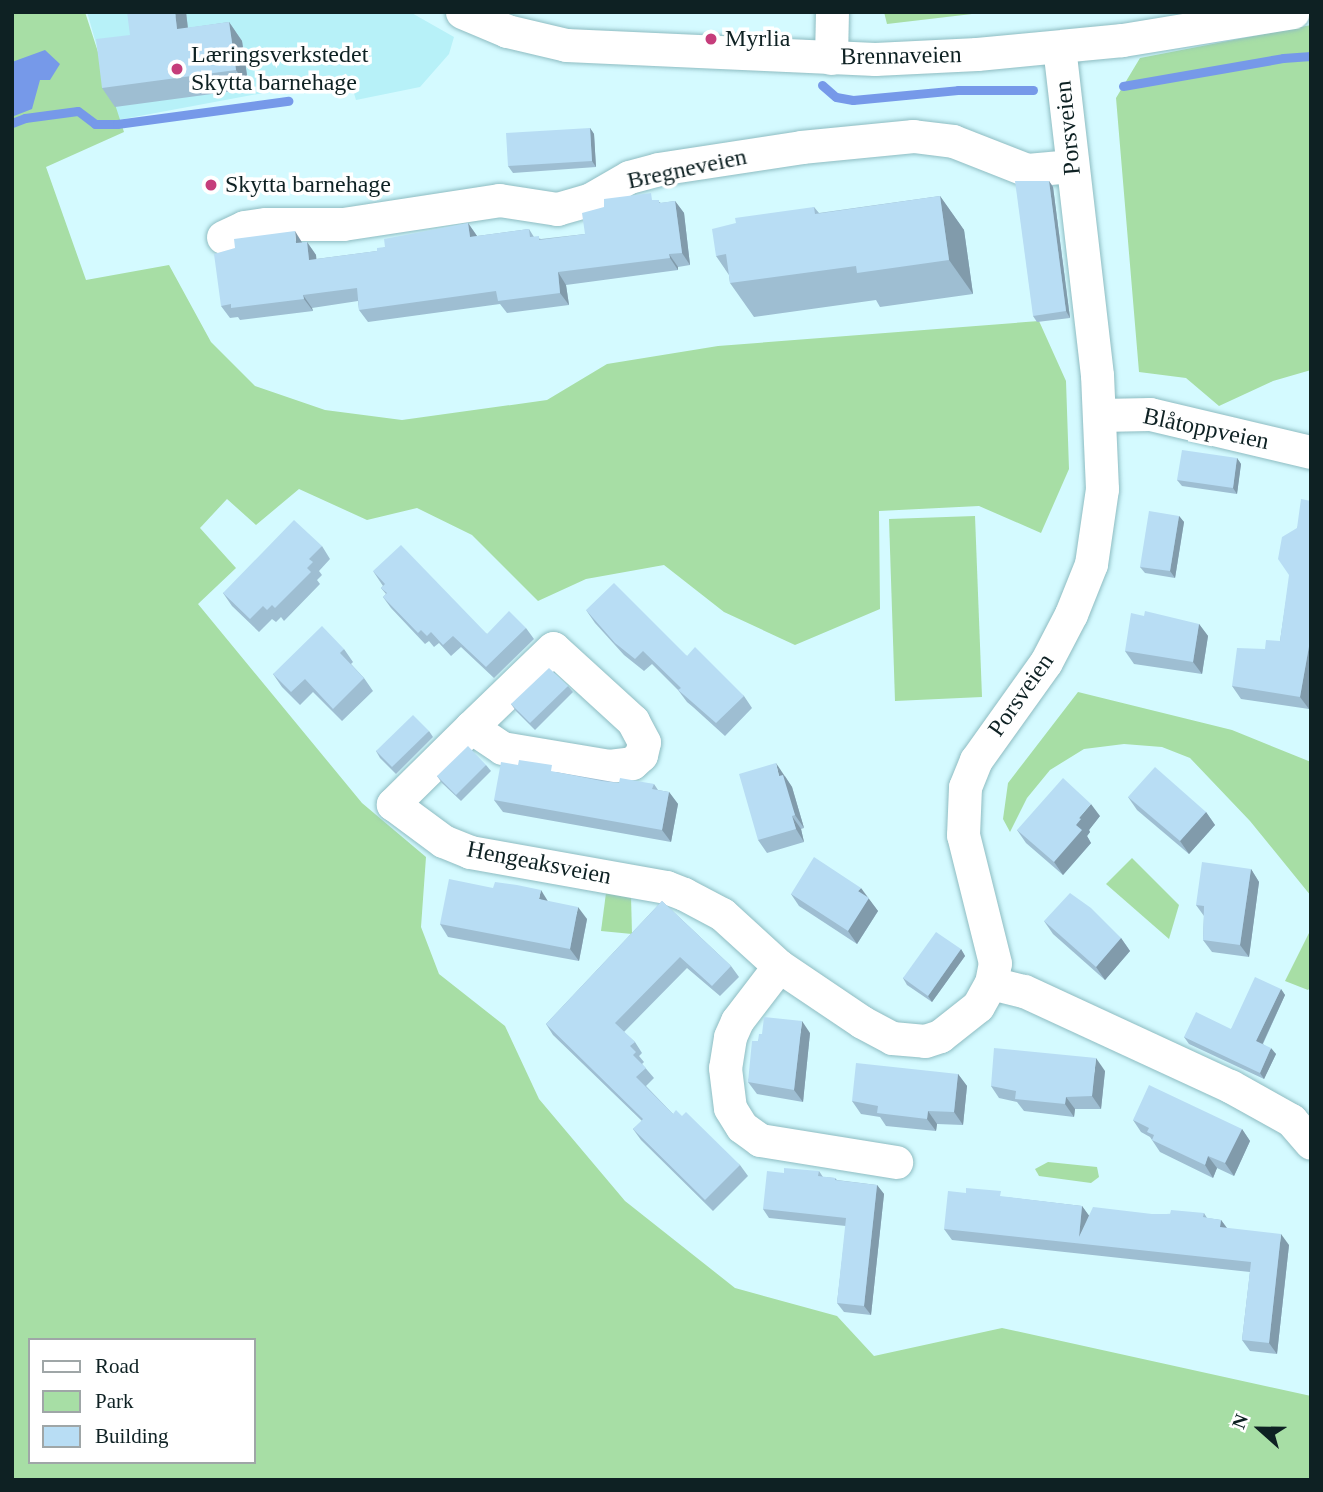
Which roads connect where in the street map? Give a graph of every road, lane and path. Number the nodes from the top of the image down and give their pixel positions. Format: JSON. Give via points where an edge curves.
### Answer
{"nodes":[{"id":1,"x":461,"y":12,"type":"edge"},
{"id":2,"x":832,"y":12,"type":"edge"},
{"id":3,"x":1293,"y":12,"type":"edge"},
{"id":4,"x":1059,"y":47,"type":"junction"},
{"id":5,"x":831,"y":58,"type":"junction"},
{"id":6,"x":1072,"y":166,"type":"junction"},
{"id":7,"x":223,"y":237,"type":"dead end"},
{"id":8,"x":1100,"y":415,"type":"junction"},
{"id":9,"x":1311,"y":453,"type":"edge"},
{"id":10,"x":471,"y":727,"type":"junction"},
{"id":11,"x":779,"y":966,"type":"junction"},
{"id":12,"x":991,"y":983,"type":"junction"},
{"id":13,"x":1311,"y":1143,"type":"edge"},
{"id":14,"x":896,"y":1162,"type":"dead end"}],
"edges":[{"from":1,"to":5,"type":"street","name":"Brennaveien","via":[[507,31],[590,48]]},
{"from":2,"to":5,"type":"street"},
{"from":3,"to":4,"type":"street","name":"Brennaveien"},
{"from":4,"to":5,"type":"street","name":"Brennaveien","via":[[926,58]]},
{"from":4,"to":6,"type":"street","name":"Porsveien"},
{"from":6,"to":7,"type":"street","name":"Bregneveien","via":[[1027,170],[953,141],[913,136],[658,169],[557,209],[499,200],[354,223],[265,224]]},
{"from":6,"to":8,"type":"street","name":"Porsveien"},
{"from":8,"to":9,"type":"street","name":"Blåtoppveien","via":[[1150,414]]},
{"from":8,"to":12,"type":"street","name":"Porsveien","via":[[1099,516],[1091,564],[1046,662],[976,760],[965,787],[962,835],[993,949]]},
{"from":10,"to":10,"type":"street","name":"Hengeaksveien","via":[[553,648],[634,721],[644,741],[641,755],[632,764],[609,766],[502,748]]},
{"from":10,"to":11,"type":"street","name":"Hengeaksveien","via":[[393,804],[421,828],[470,852],[666,887],[722,914]]},
{"from":11,"to":12,"type":"street","name":"Hengeaksveien","via":[[862,1022],[907,1041],[925,1041],[953,1028],[978,1006]]},
{"from":11,"to":14,"type":"street","via":[[730,1037],[724,1068],[730,1108],[742,1127],[760,1140]]},
{"from":12,"to":13,"type":"street","via":[[1024,991],[1230,1086],[1291,1119]]}]}
